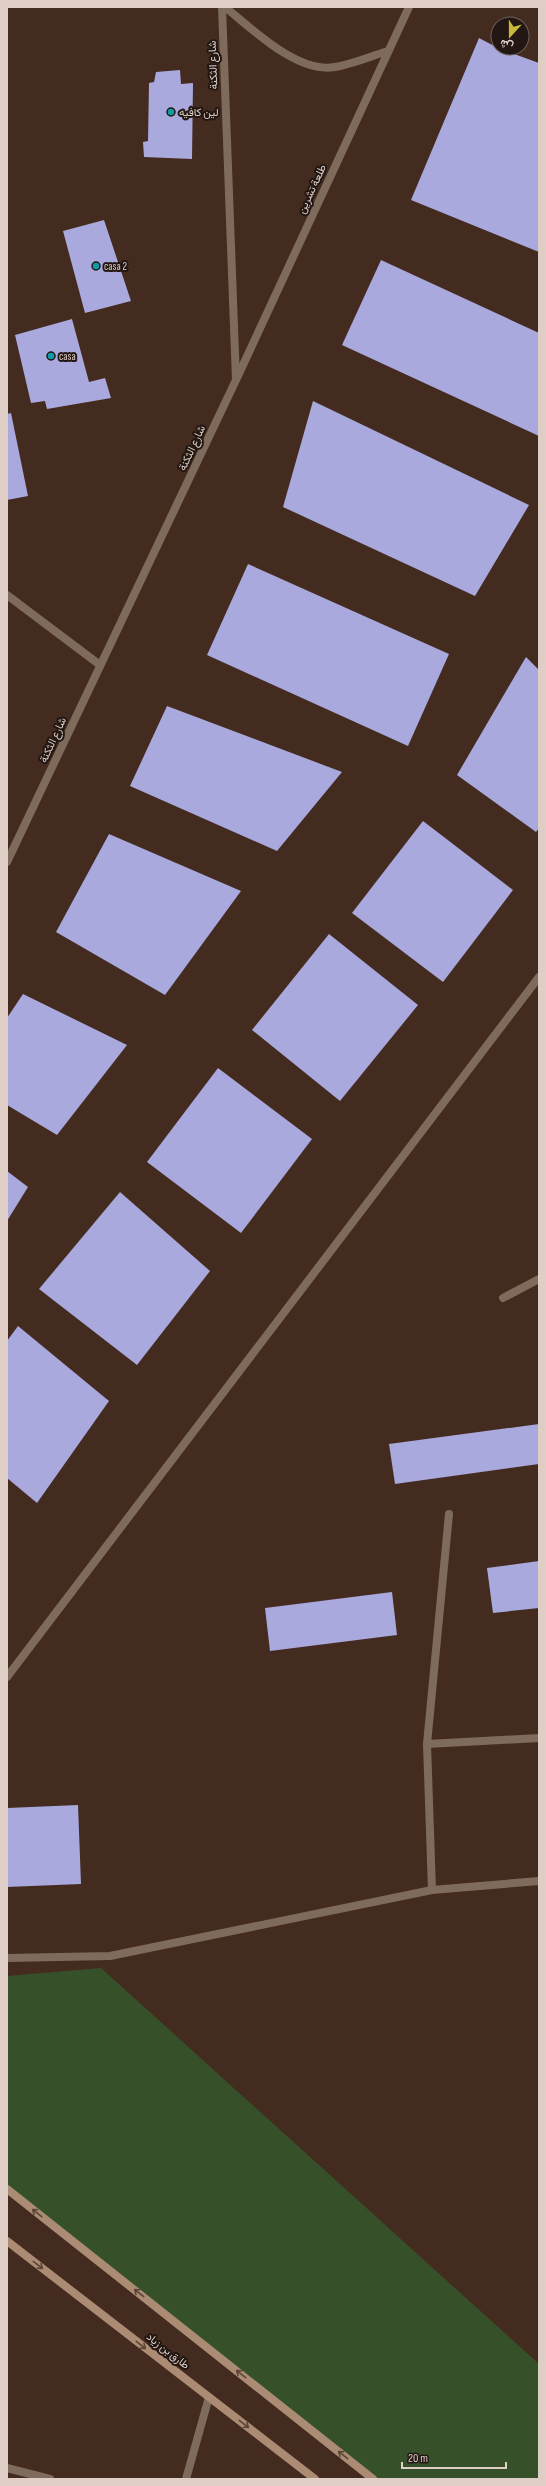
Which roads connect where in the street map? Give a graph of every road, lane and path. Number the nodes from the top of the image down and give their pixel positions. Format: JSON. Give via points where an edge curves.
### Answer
{"nodes":[{"id":1,"x":222,"y":7,"type":"edge"},
{"id":2,"x":225,"y":7,"type":"edge"},
{"id":3,"x":408,"y":7,"type":"edge"},
{"id":4,"x":388,"y":51,"type":"junction"},
{"id":5,"x":236,"y":380,"type":"junction"},
{"id":6,"x":7,"y":595,"type":"edge"},
{"id":7,"x":100,"y":665,"type":"junction"},
{"id":8,"x":7,"y":862,"type":"edge"},
{"id":9,"x":539,"y":977,"type":"edge"},
{"id":10,"x":539,"y":1279,"type":"edge"},
{"id":11,"x":503,"y":1298,"type":"dead end"},
{"id":12,"x":449,"y":1514,"type":"dead end"},
{"id":13,"x":7,"y":1677,"type":"edge"},
{"id":14,"x":539,"y":1738,"type":"edge"},
{"id":15,"x":427,"y":1744,"type":"junction"},
{"id":16,"x":539,"y":1882,"type":"edge"},
{"id":17,"x":432,"y":1890,"type":"junction"},
{"id":18,"x":7,"y":1958,"type":"edge"},
{"id":19,"x":7,"y":2189,"type":"edge"},
{"id":20,"x":7,"y":2241,"type":"edge"},
{"id":21,"x":209,"y":2397,"type":"junction"},
{"id":22,"x":7,"y":2468,"type":"edge"},
{"id":23,"x":50,"y":2479,"type":"edge"},
{"id":24,"x":186,"y":2479,"type":"edge"},
{"id":25,"x":315,"y":2479,"type":"edge"},
{"id":26,"x":373,"y":2479,"type":"edge"}],
"edges":[{"from":1,"to":5,"type":"street","name":"شارع الثكنة"},
{"from":2,"to":4,"type":"street","via":[[266,41],[301,63],[334,67]]},
{"from":3,"to":4,"type":"street","name":"طلعة تشرين"},
{"from":4,"to":5,"type":"street","name":"طلعة تشرين"},
{"from":5,"to":7,"type":"street","name":"شارع الثكنة"},
{"from":6,"to":7,"type":"street"},
{"from":7,"to":8,"type":"street","name":"شارع الثكنة"},
{"from":9,"to":13,"type":"street"},
{"from":10,"to":11,"type":"street"},
{"from":12,"to":15,"type":"street"},
{"from":14,"to":15,"type":"street"},
{"from":15,"to":17,"type":"street"},
{"from":16,"to":17,"type":"street"},
{"from":17,"to":18,"type":"street","via":[[110,1956]]},
{"from":26,"to":19,"type":"main road","one_way":true},
{"from":20,"to":21,"type":"main road","name":"طارق بن زياد","one_way":true},
{"from":21,"to":24,"type":"street"},
{"from":21,"to":25,"type":"main road","name":"طارق بن زياد","one_way":true},
{"from":22,"to":23,"type":"street"}]}
